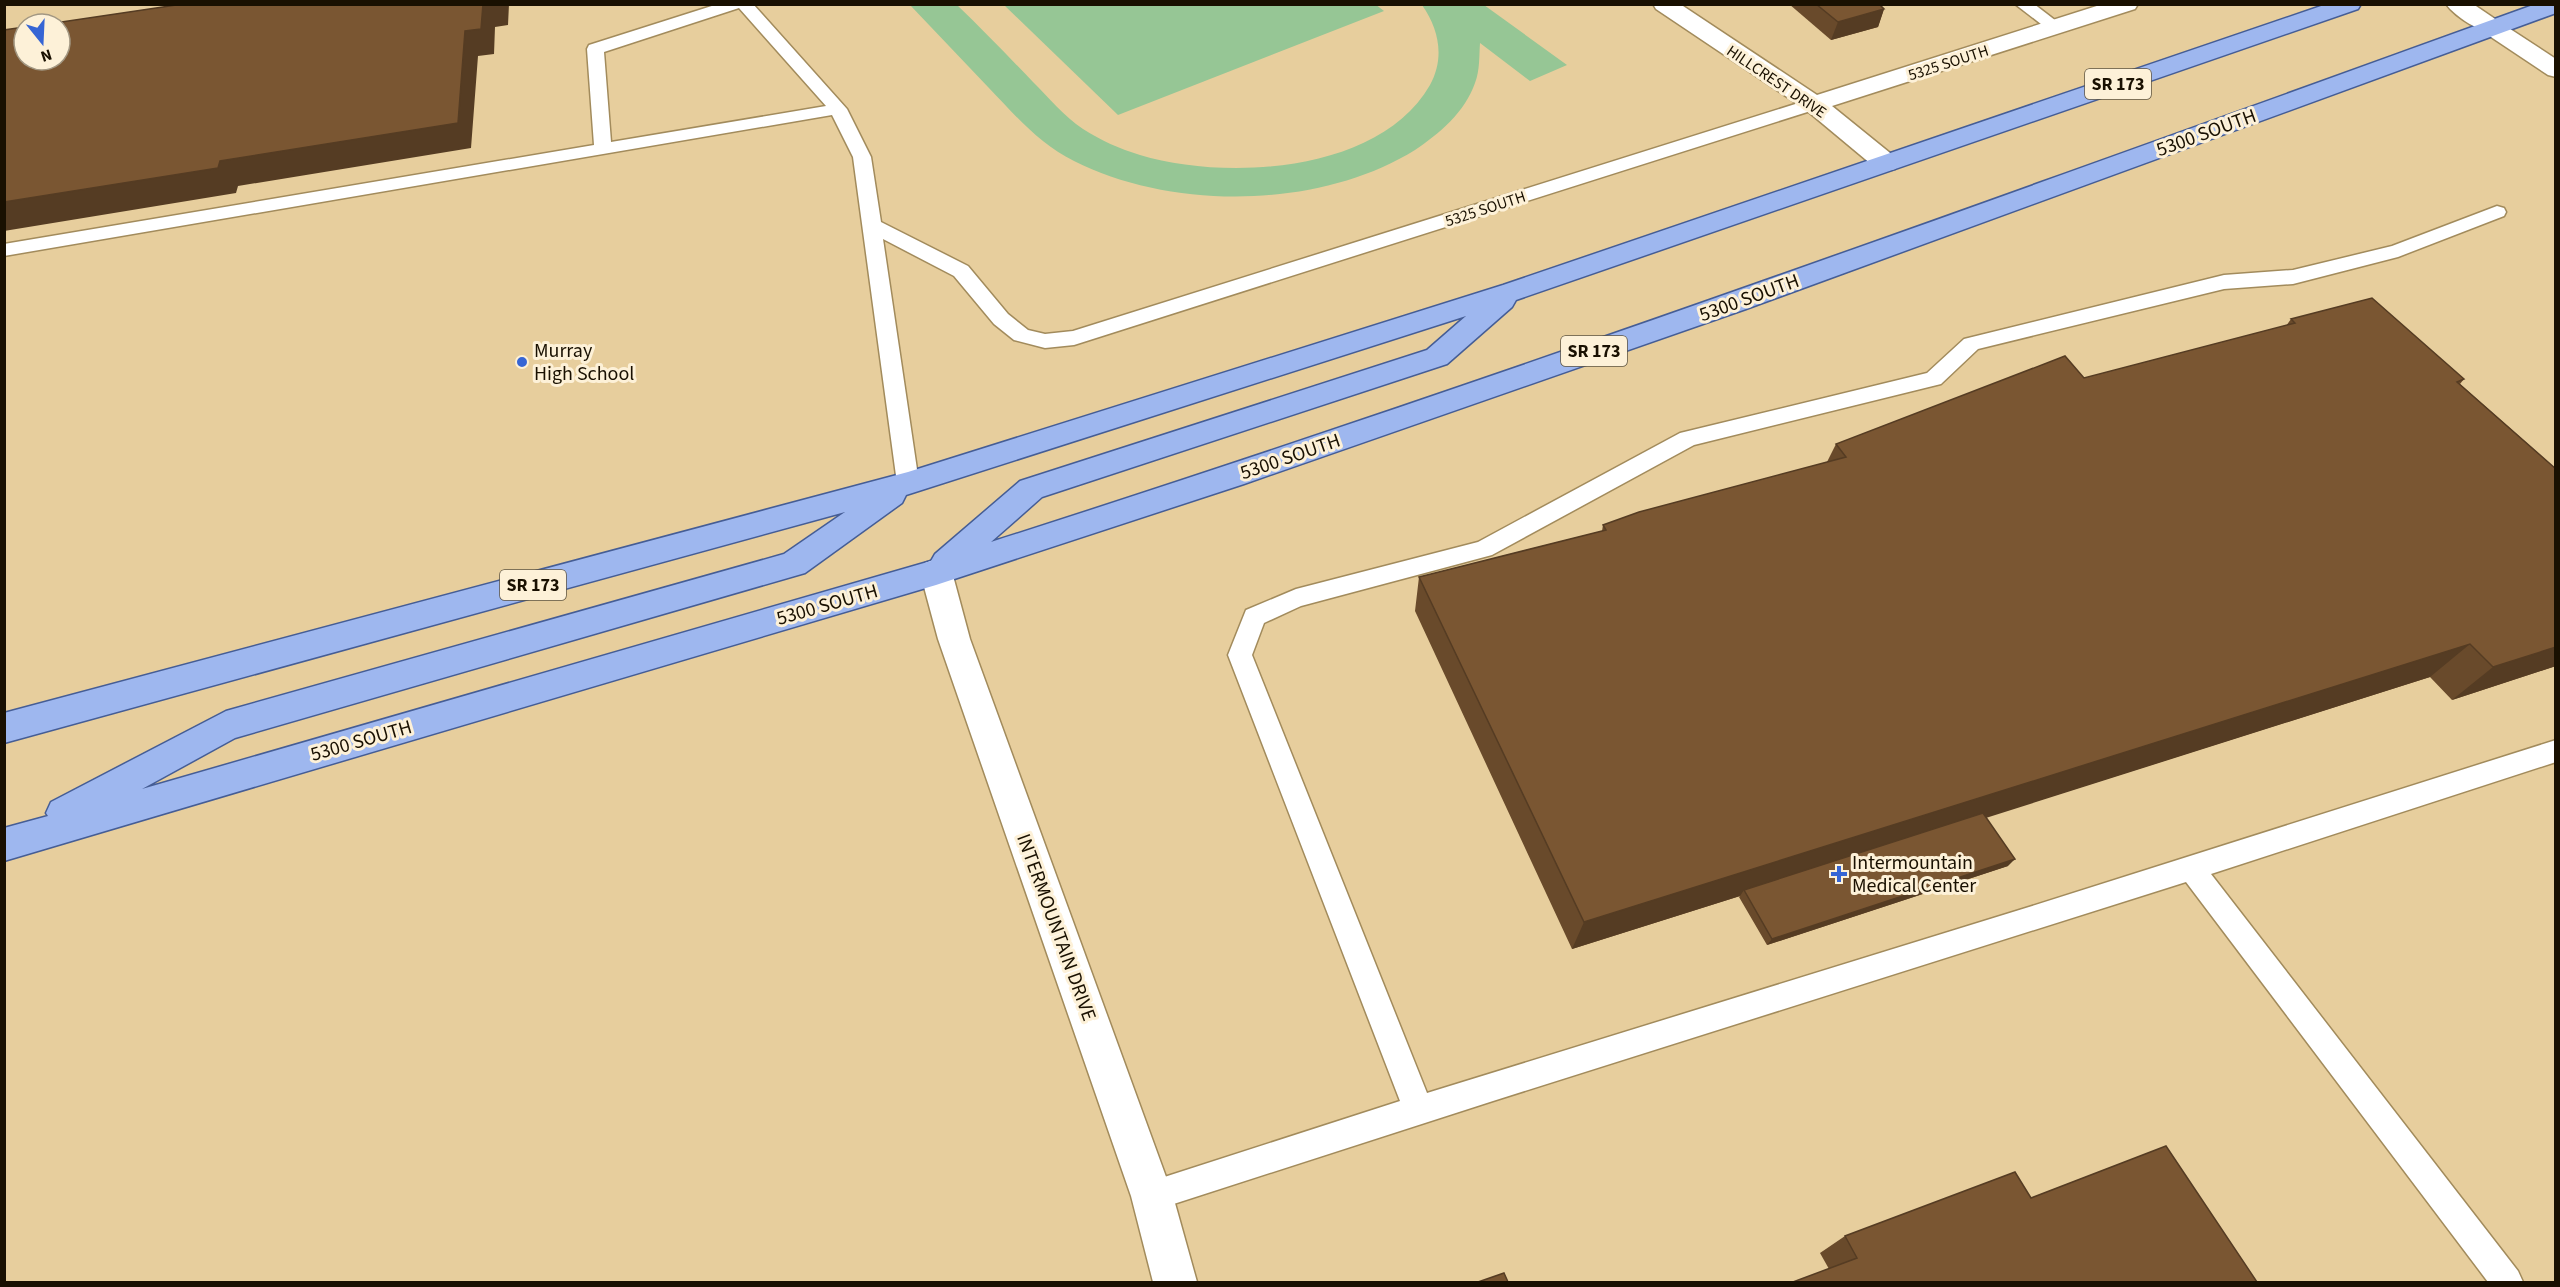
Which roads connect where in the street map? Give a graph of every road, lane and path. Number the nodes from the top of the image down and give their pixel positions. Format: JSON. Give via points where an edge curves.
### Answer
{"nodes":[{"id":1,"x":736,"y":4,"type":"edge"},
{"id":2,"x":744,"y":4,"type":"edge"},
{"id":3,"x":1664,"y":4,"type":"edge"},
{"id":4,"x":2023,"y":4,"type":"edge"},
{"id":5,"x":2350,"y":4,"type":"edge"},
{"id":6,"x":2457,"y":4,"type":"edge"},
{"id":7,"x":2124,"y":5,"type":"edge"},
{"id":8,"x":2556,"y":5,"type":"edge"},
{"id":9,"x":2056,"y":27,"type":"junction"},
{"id":10,"x":2493,"y":28,"type":"junction"},
{"id":11,"x":2556,"y":70,"type":"edge"},
{"id":12,"x":1814,"y":104,"type":"junction"},
{"id":13,"x":838,"y":109,"type":"junction"},
{"id":14,"x":603,"y":149,"type":"junction"},
{"id":15,"x":1886,"y":163,"type":"junction"},
{"id":16,"x":2497,"y":212,"type":"dead end"},
{"id":17,"x":872,"y":225,"type":"junction"},
{"id":18,"x":4,"y":250,"type":"edge"},
{"id":19,"x":1513,"y":291,"type":"junction"},
{"id":20,"x":908,"y":483,"type":"junction"},
{"id":21,"x":936,"y":572,"type":"junction"},
{"id":22,"x":4,"y":728,"type":"edge"},
{"id":23,"x":2556,"y":751,"type":"edge"},
{"id":24,"x":4,"y":845,"type":"edge"},
{"id":25,"x":2191,"y":868,"type":"junction"},
{"id":26,"x":1419,"y":1110,"type":"junction"},
{"id":27,"x":1152,"y":1196,"type":"junction"},
{"id":28,"x":1175,"y":1282,"type":"edge"},
{"id":29,"x":2507,"y":1282,"type":"edge"}],
"edges":[{"from":1,"to":14,"type":"lane","via":[[595,49]]},
{"from":2,"to":13,"type":"lane"},
{"from":3,"to":12,"type":"street","name":"HILLCREST DRIVE"},
{"from":4,"to":9,"type":"lane"},
{"from":5,"to":15,"type":"main road","number":"SR 173"},
{"from":6,"to":10,"type":"street"},
{"from":7,"to":9,"type":"street","name":"5325 SOUTH"},
{"from":8,"to":10,"type":"main road","name":"5300 SOUTH","number":"SR 173"},
{"from":9,"to":12,"type":"street","name":"5325 SOUTH"},
{"from":10,"to":11,"type":"street"},
{"from":10,"to":21,"type":"main road","name":"5300 SOUTH","number":"SR 173","via":[[1693,317],[1233,476]]},
{"from":12,"to":15,"type":"street","name":"HILLCREST DRIVE"},
{"from":12,"to":17,"type":"lane","name":"5325 SOUTH","via":[[1074,338],[1045,341],[1021,335],[1001,319],[961,271]]},
{"from":13,"to":14,"type":"lane"},
{"from":13,"to":17,"type":"lane","via":[[862,157]]},
{"from":14,"to":18,"type":"lane"},
{"from":15,"to":19,"type":"main road","number":"SR 173"},
{"from":16,"to":26,"type":"lane","via":[[2398,251],[2305,274],[2224,282],[1971,344],[1934,379],[1688,439],[1484,549],[1296,598],[1254,617],[1240,655]]},
{"from":17,"to":20,"type":"lane"},
{"from":19,"to":20,"type":"main road","number":"SR 173"},
{"from":19,"to":21,"type":"main road","via":[[1437,357],[1031,489]]},
{"from":20,"to":22,"type":"main road","number":"SR 173"},
{"from":20,"to":24,"type":"main road","via":[[794,564],[226,726]]},
{"from":21,"to":24,"type":"main road","name":"5300 SOUTH","number":"SR 173"},
{"from":21,"to":27,"type":"street","name":"INTERMOUNTAIN DRIVE","via":[[954,639]]},
{"from":23,"to":25,"type":"lane"},
{"from":25,"to":26,"type":"lane"},
{"from":25,"to":29,"type":"lane"},
{"from":26,"to":27,"type":"lane"},
{"from":27,"to":28,"type":"street","name":"INTERMOUNTAIN DRIVE"}]}
